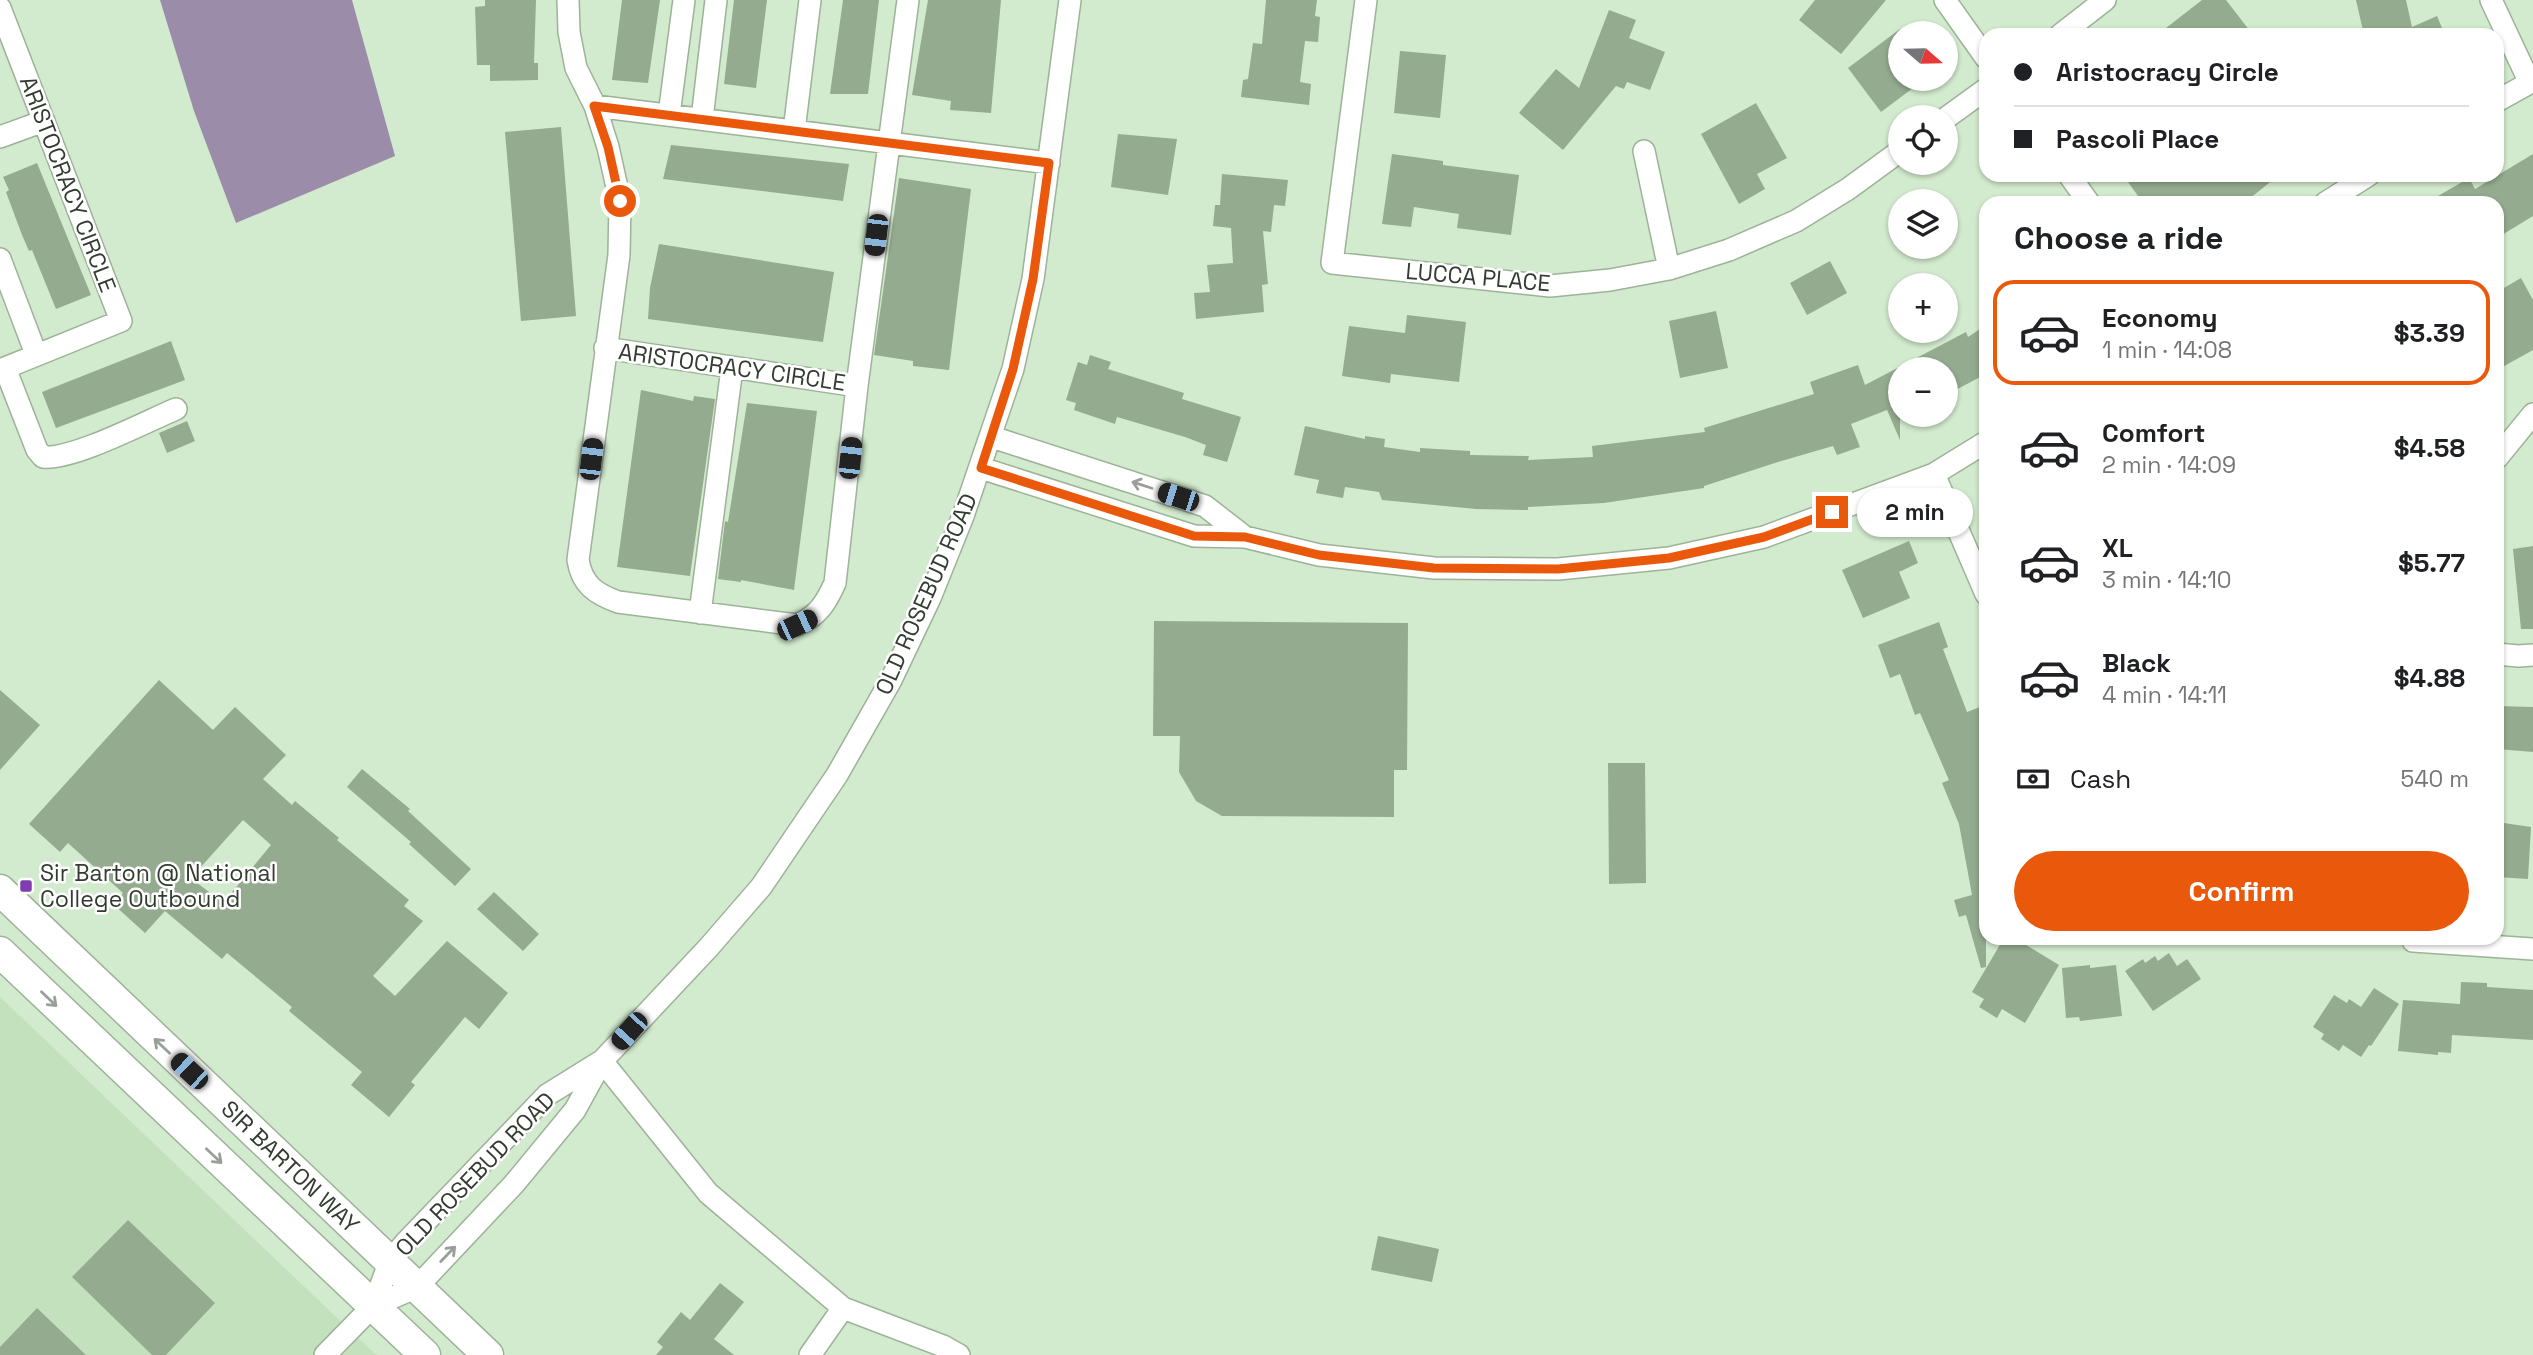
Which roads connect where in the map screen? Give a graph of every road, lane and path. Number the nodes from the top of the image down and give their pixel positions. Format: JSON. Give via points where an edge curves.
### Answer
{"nodes":[{"id":1,"x":568,"y":0,"type":"edge"},
{"id":2,"x":684,"y":0,"type":"edge"},
{"id":3,"x":716,"y":0,"type":"edge"},
{"id":4,"x":810,"y":0,"type":"edge"},
{"id":5,"x":908,"y":0,"type":"edge"},
{"id":6,"x":1070,"y":0,"type":"edge"},
{"id":7,"x":1366,"y":0,"type":"edge"},
{"id":8,"x":1945,"y":0,"type":"edge"},
{"id":9,"x":2105,"y":0,"type":"edge"},
{"id":10,"x":2491,"y":0,"type":"edge"},
{"id":11,"x":0,"y":8,"type":"edge"},
{"id":12,"x":2069,"y":28,"type":"edge"},
{"id":13,"x":1979,"y":48,"type":"edge"},
{"id":14,"x":2531,"y":82,"type":"edge"},
{"id":15,"x":1979,"y":94,"type":"edge"},
{"id":16,"x":2504,"y":97,"type":"edge"},
{"id":17,"x":594,"y":106,"type":"junction"},
{"id":18,"x":1958,"y":109,"type":"edge"},
{"id":19,"x":669,"y":115,"type":"junction"},
{"id":20,"x":702,"y":119,"type":"junction"},
{"id":21,"x":44,"y":121,"type":"junction"},
{"id":22,"x":794,"y":131,"type":"junction"},
{"id":23,"x":0,"y":137,"type":"edge"},
{"id":24,"x":889,"y":143,"type":"junction"},
{"id":25,"x":1644,"y":151,"type":"dead end"},
{"id":26,"x":1888,"y":160,"type":"edge"},
{"id":27,"x":1049,"y":163,"type":"junction"},
{"id":28,"x":2358,"y":182,"type":"edge"},
{"id":29,"x":2336,"y":196,"type":"edge"},
{"id":30,"x":0,"y":259,"type":"edge"},
{"id":31,"x":1669,"y":269,"type":"junction"},
{"id":32,"x":605,"y":348,"type":"junction"},
{"id":33,"x":36,"y":355,"type":"junction"},
{"id":34,"x":732,"y":368,"type":"junction"},
{"id":35,"x":2,"y":369,"type":"edge"},
{"id":36,"x":857,"y":386,"type":"junction"},
{"id":37,"x":176,"y":409,"type":"dead end"},
{"id":38,"x":2533,"y":414,"type":"edge"},
{"id":39,"x":992,"y":437,"type":"junction"},
{"id":40,"x":1979,"y":446,"type":"edge"},
{"id":41,"x":2504,"y":449,"type":"edge"},
{"id":42,"x":981,"y":468,"type":"junction"},
{"id":43,"x":1934,"y":474,"type":"junction"},
{"id":44,"x":1245,"y":537,"type":"junction"},
{"id":45,"x":1979,"y":578,"type":"edge"},
{"id":46,"x":700,"y":613,"type":"junction"},
{"id":47,"x":2504,"y":654,"type":"edge"},
{"id":48,"x":2533,"y":655,"type":"edge"},
{"id":49,"x":0,"y":890,"type":"edge"},
{"id":50,"x":2473,"y":945,"type":"edge"},
{"id":51,"x":2533,"y":949,"type":"edge"},
{"id":52,"x":0,"y":952,"type":"edge"},
{"id":53,"x":601,"y":1061,"type":"junction"},
{"id":54,"x":390,"y":1261,"type":"junction"},
{"id":55,"x":417,"y":1287,"type":"junction"},
{"id":56,"x":373,"y":1306,"type":"junction"},
{"id":57,"x":843,"y":1308,"type":"junction"},
{"id":58,"x":325,"y":1355,"type":"edge"},
{"id":59,"x":425,"y":1355,"type":"edge"},
{"id":60,"x":488,"y":1355,"type":"edge"},
{"id":61,"x":810,"y":1355,"type":"edge"},
{"id":62,"x":959,"y":1355,"type":"edge"}],
"edges":[{"from":1,"to":17,"type":"street","name":"ARISTOCRACY CIRCLE","via":[[576,68]]},
{"from":2,"to":19,"type":"street"},
{"from":3,"to":20,"type":"street"},
{"from":4,"to":22,"type":"street"},
{"from":5,"to":24,"type":"street"},
{"from":6,"to":27,"type":"street","name":"OLD ROSEBUD ROAD"},
{"from":7,"to":31,"type":"street","name":"LUCCA PLACE","via":[[1332,263],[1549,286]]},
{"from":8,"to":13,"type":"street"},
{"from":9,"to":12,"type":"street"},
{"from":10,"to":14,"type":"street"},
{"from":11,"to":21,"type":"street","name":"ARISTOCRACY CIRCLE"},
{"from":14,"to":16,"type":"street"},
{"from":15,"to":18,"type":"street"},
{"from":17,"to":19,"type":"street"},
{"from":17,"to":32,"type":"street","name":"ARISTOCRACY CIRCLE","via":[[620,201],[619,255]]},
{"from":19,"to":20,"type":"street"},
{"from":20,"to":22,"type":"street"},
{"from":21,"to":23,"type":"street"},
{"from":21,"to":33,"type":"street","name":"ARISTOCRACY CIRCLE","via":[[121,321]]},
{"from":22,"to":24,"type":"street"},
{"from":24,"to":27,"type":"street"},
{"from":24,"to":36,"type":"street"},
{"from":25,"to":31,"type":"street"},
{"from":26,"to":31,"type":"street","name":"LUCCA PLACE","via":[[1796,221]]},
{"from":27,"to":39,"type":"street","name":"OLD ROSEBUD ROAD","via":[[1033,279]]},
{"from":28,"to":29,"type":"street"},
{"from":30,"to":33,"type":"street"},
{"from":32,"to":34,"type":"street","name":"ARISTOCRACY CIRCLE"},
{"from":32,"to":46,"type":"street","name":"ARISTOCRACY CIRCLE","via":[[578,560],[580,574],[601,596],[618,602]]},
{"from":33,"to":35,"type":"street"},
{"from":34,"to":36,"type":"street","name":"ARISTOCRACY CIRCLE"},
{"from":34,"to":46,"type":"street"},
{"from":35,"to":37,"type":"street","via":[[43,457],[79,450]]},
{"from":36,"to":46,"type":"street","name":"ARISTOCRACY CIRCLE","via":[[835,583],[826,603],[812,619],[797,625]]},
{"from":38,"to":41,"type":"street"},
{"from":39,"to":42,"type":"street","name":"OLD ROSEBUD ROAD"},
{"from":44,"to":39,"type":"street","one_way":true,"via":[[1205,506]]},
{"from":40,"to":43,"type":"street"},
{"from":42,"to":44,"type":"street","via":[[1194,536]]},
{"from":42,"to":53,"type":"street","name":"OLD ROSEBUD ROAD","via":[[924,610],[837,775],[761,887]]},
{"from":43,"to":44,"type":"street","via":[[1764,537],[1669,558],[1572,568],[1434,568],[1319,555]]},
{"from":43,"to":45,"type":"street"},
{"from":47,"to":48,"type":"street"},
{"from":54,"to":49,"type":"main road","name":"SIR BARTON WAY","one_way":true},
{"from":50,"to":51,"type":"street"},
{"from":52,"to":56,"type":"main road","name":"SIR BARTON WAY","one_way":true},
{"from":53,"to":54,"type":"street","name":"OLD ROSEBUD ROAD","via":[[547,1096]]},
{"from":55,"to":53,"type":"street","name":"OLD ROSEBUD ROAD","one_way":true,"via":[[514,1184],[575,1110]]},
{"from":53,"to":57,"type":"street","via":[[708,1193]]},
{"from":54,"to":55,"type":"main road","name":"SIR BARTON WAY"},
{"from":54,"to":56,"type":"street","name":"OLD ROSEBUD ROAD"},
{"from":55,"to":56,"type":"street","name":"OLD ROSEBUD ROAD"},
{"from":55,"to":60,"type":"main road","name":"SIR BARTON WAY"},
{"from":56,"to":58,"type":"street","name":"OLD ROSEBUD ROAD"},
{"from":56,"to":59,"type":"main road","name":"SIR BARTON WAY"},
{"from":57,"to":61,"type":"street"},
{"from":57,"to":62,"type":"street"}]}
